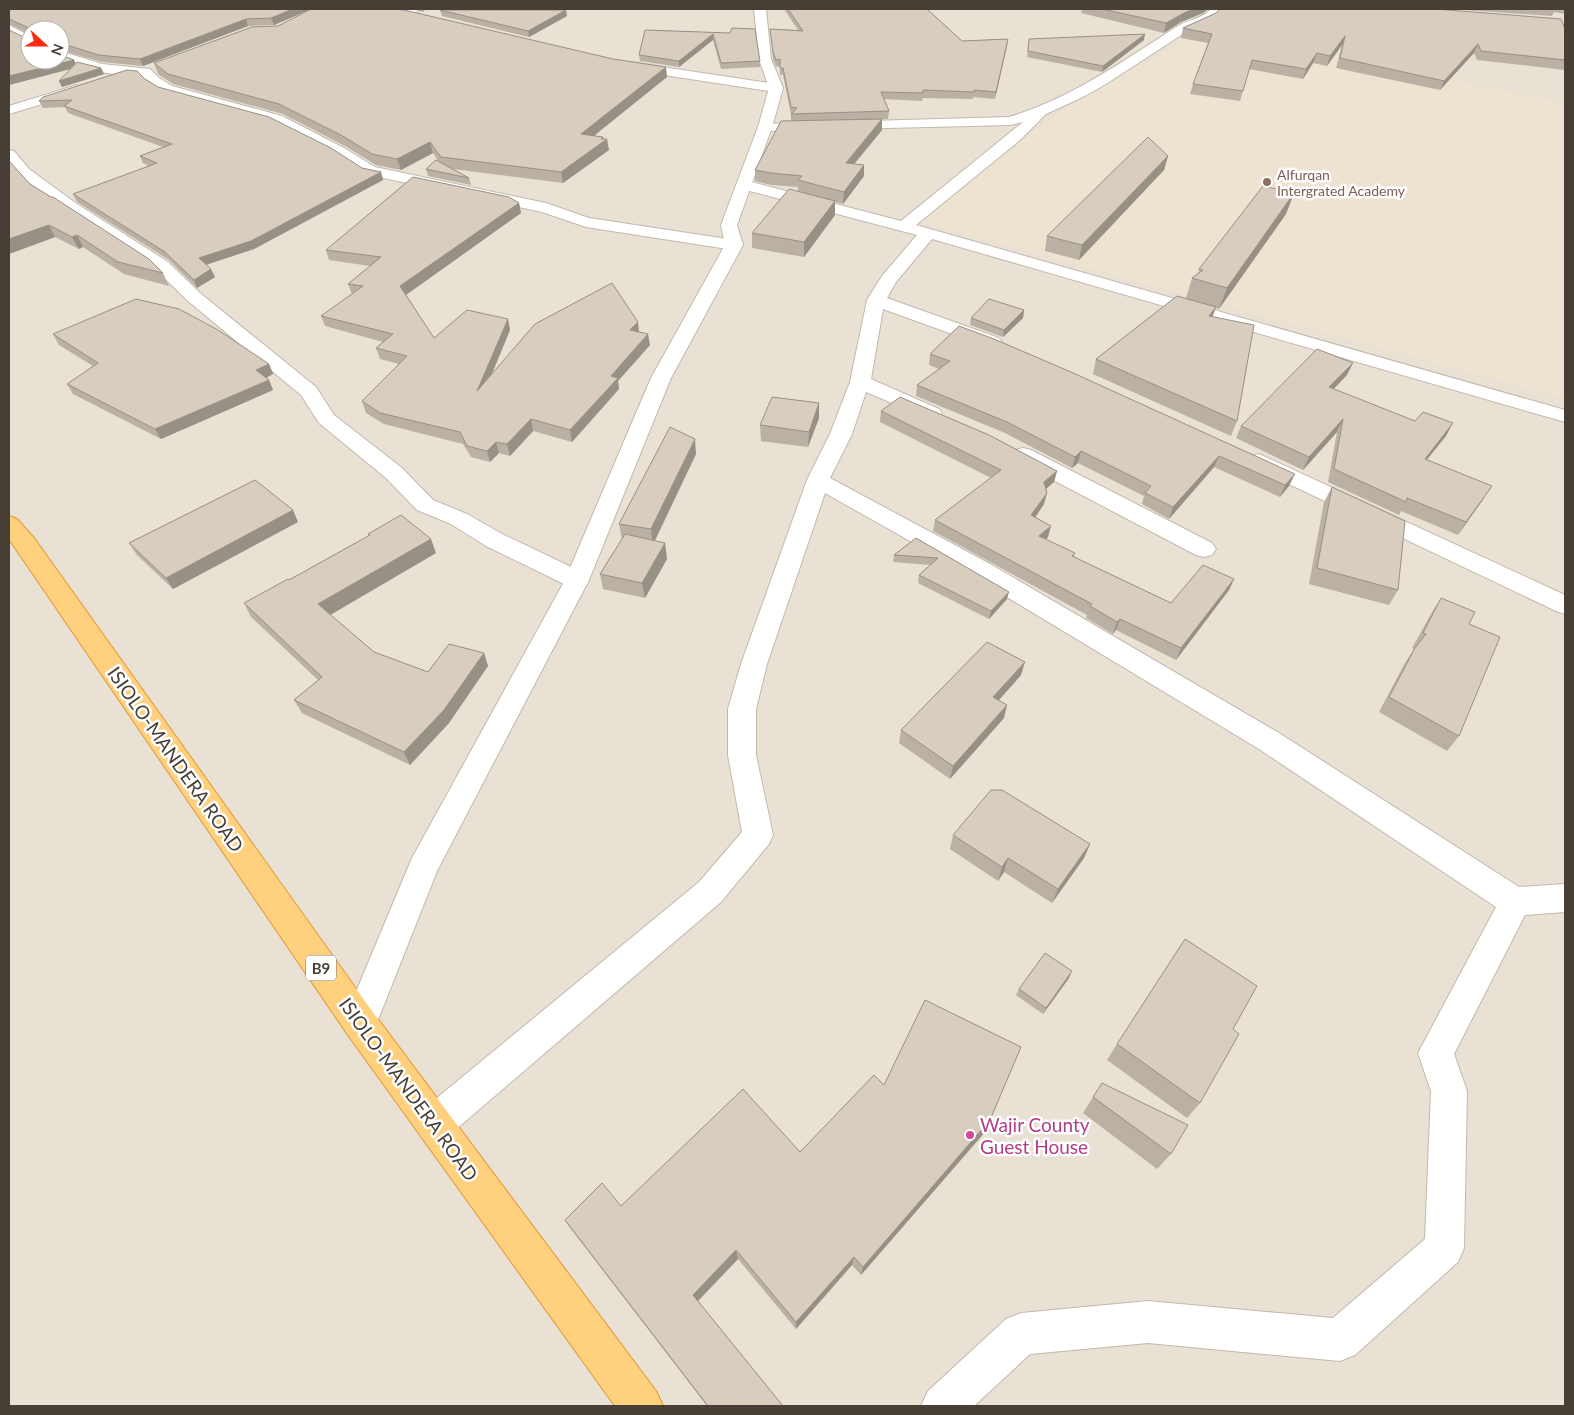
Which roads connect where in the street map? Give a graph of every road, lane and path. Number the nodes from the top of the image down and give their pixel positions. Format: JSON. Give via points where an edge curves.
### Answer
{"nodes":[{"id":1,"x":760,"y":9,"type":"edge"},
{"id":2,"x":1217,"y":9,"type":"edge"},
{"id":3,"x":406,"y":12,"type":"edge"},
{"id":4,"x":426,"y":19,"type":"edge"},
{"id":5,"x":9,"y":29,"type":"edge"},
{"id":6,"x":20,"y":35,"type":"edge"},
{"id":7,"x":70,"y":58,"type":"edge"},
{"id":8,"x":615,"y":63,"type":"edge"},
{"id":9,"x":130,"y":72,"type":"junction"},
{"id":10,"x":776,"y":88,"type":"junction"},
{"id":11,"x":9,"y":110,"type":"edge"},
{"id":12,"x":1039,"y":114,"type":"junction"},
{"id":13,"x":765,"y":127,"type":"junction"},
{"id":14,"x":9,"y":154,"type":"edge"},
{"id":15,"x":744,"y":185,"type":"junction"},
{"id":16,"x":915,"y":230,"type":"junction"},
{"id":17,"x":734,"y":245,"type":"junction"},
{"id":18,"x":876,"y":300,"type":"junction"},
{"id":19,"x":1014,"y":350,"type":"edge"},
{"id":20,"x":860,"y":382,"type":"junction"},
{"id":21,"x":1565,"y":416,"type":"edge"},
{"id":22,"x":950,"y":421,"type":"edge"},
{"id":23,"x":1005,"y":445,"type":"edge"},
{"id":24,"x":1241,"y":452,"type":"edge"},
{"id":25,"x":818,"y":480,"type":"junction"},
{"id":26,"x":9,"y":524,"type":"edge"},
{"id":27,"x":1204,"y":549,"type":"dead end"},
{"id":28,"x":576,"y":580,"type":"junction"},
{"id":29,"x":1565,"y":605,"type":"edge"},
{"id":30,"x":1565,"y":898,"type":"edge"},
{"id":31,"x":1515,"y":902,"type":"junction"},
{"id":32,"x":360,"y":1023,"type":"junction"},
{"id":33,"x":434,"y":1124,"type":"junction"},
{"id":34,"x":642,"y":1406,"type":"edge"},
{"id":35,"x":943,"y":1406,"type":"edge"}],
"edges":[{"from":1,"to":10,"type":"street","via":[[765,59]]},
{"from":2,"to":12,"type":"street","via":[[1210,19],[1188,26],[1077,97]]},
{"from":3,"to":4,"type":"street"},
{"from":5,"to":6,"type":"street"},
{"from":7,"to":9,"type":"street","via":[[95,67]]},
{"from":8,"to":10,"type":"street"},
{"from":9,"to":11,"type":"street"},
{"from":9,"to":17,"type":"street","via":[[150,70],[154,81],[167,89],[277,119],[370,171],[546,208],[586,222]]},
{"from":10,"to":13,"type":"street"},
{"from":12,"to":13,"type":"street","via":[[1010,121]]},
{"from":12,"to":16,"type":"street"},
{"from":13,"to":15,"type":"street"},
{"from":14,"to":28,"type":"street","via":[[24,172],[71,207],[162,266],[194,297],[308,391],[326,419],[394,472],[425,505],[459,519]]},
{"from":15,"to":16,"type":"street"},
{"from":15,"to":17,"type":"street","via":[[729,225]]},
{"from":16,"to":18,"type":"street"},
{"from":16,"to":21,"type":"street"},
{"from":17,"to":28,"type":"street","via":[[661,378]]},
{"from":18,"to":19,"type":"street"},
{"from":18,"to":20,"type":"street"},
{"from":20,"to":22,"type":"street"},
{"from":20,"to":25,"type":"street","via":[[841,434]]},
{"from":23,"to":27,"type":"street"},
{"from":24,"to":29,"type":"street"},
{"from":25,"to":31,"type":"street","via":[[981,570],[1260,736]]},
{"from":25,"to":33,"type":"street","via":[[754,664],[742,710],[742,755],[758,836],[710,892]]},
{"from":26,"to":32,"type":"highway","name":"ISIOLO-MANDERA ROAD","number":"B9"},
{"from":28,"to":32,"type":"street","via":[[424,868]]},
{"from":30,"to":31,"type":"street"},
{"from":31,"to":35,"type":"street","via":[[1436,1053],[1449,1090],[1444,1248],[1340,1340],[1148,1322],[1021,1334]]},
{"from":32,"to":33,"type":"highway","name":"ISIOLO-MANDERA ROAD","number":"B9"},
{"from":33,"to":34,"type":"highway","name":"ISIOLO-MANDERA ROAD","number":"B9"}]}
